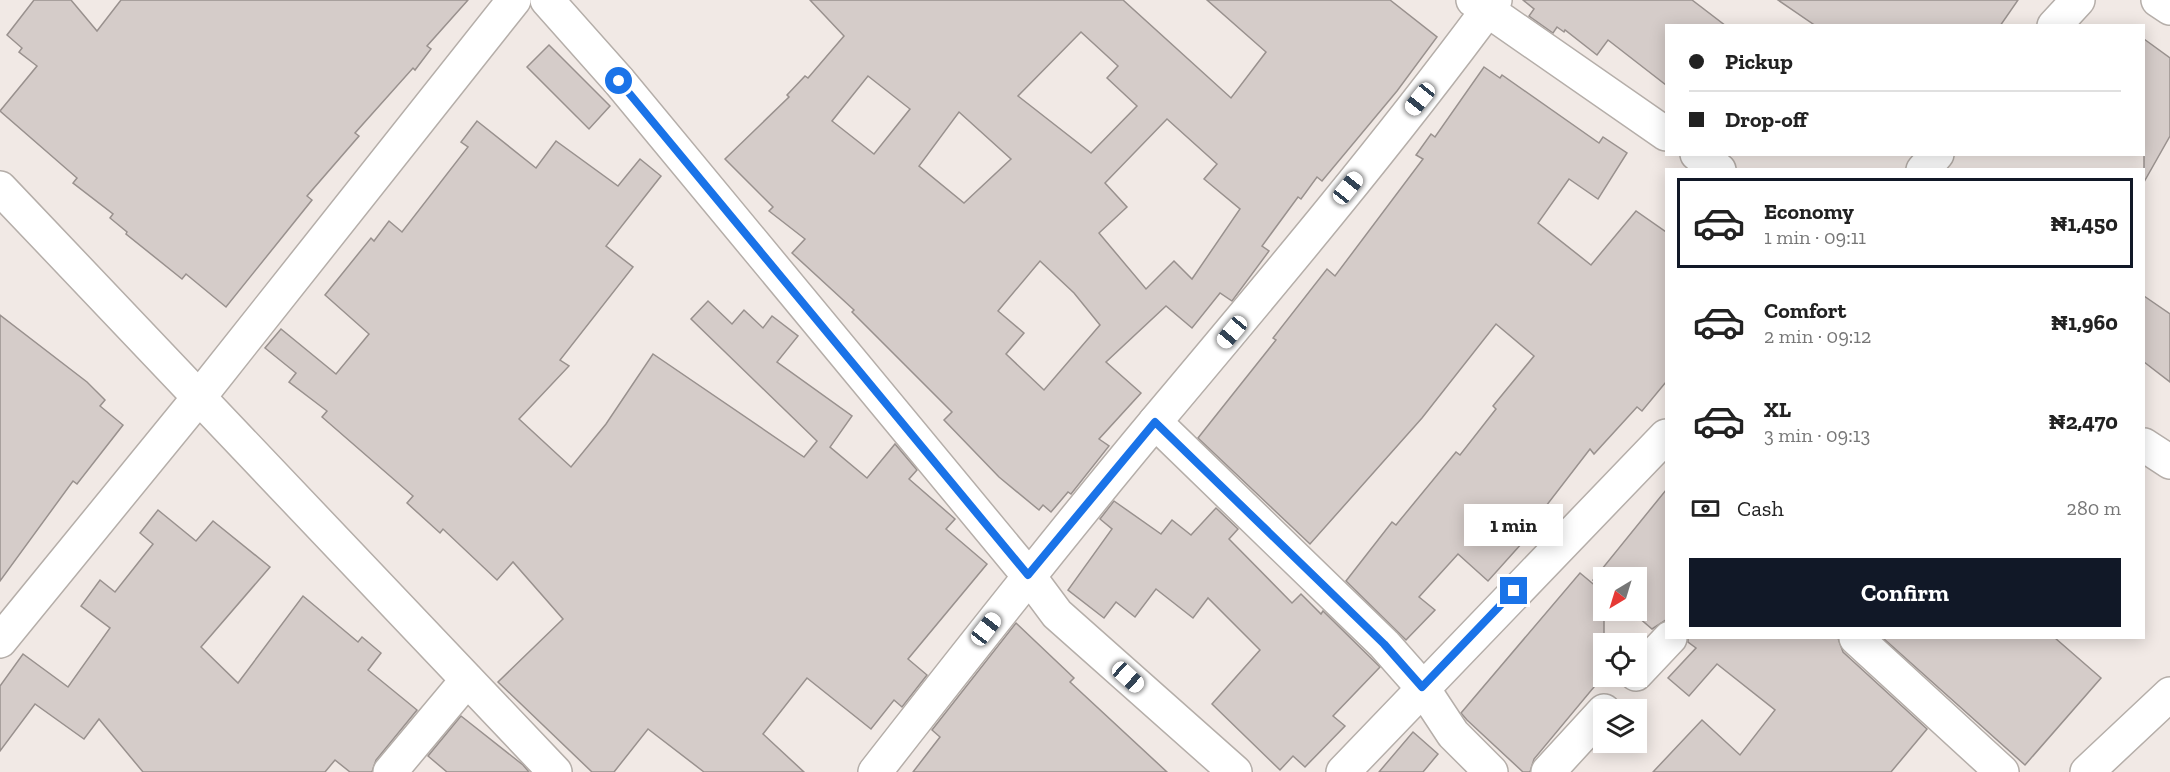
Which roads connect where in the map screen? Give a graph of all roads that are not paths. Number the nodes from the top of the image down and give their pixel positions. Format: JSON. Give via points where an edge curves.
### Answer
{"nodes":[{"id":1,"x":514,"y":0,"type":"edge"},
{"id":2,"x":547,"y":0,"type":"edge"},
{"id":3,"x":2078,"y":0,"type":"edge"},
{"id":4,"x":2158,"y":0,"type":"edge"},
{"id":5,"x":1485,"y":3,"type":"edge"},
{"id":6,"x":2170,"y":8,"type":"edge"},
{"id":7,"x":2056,"y":24,"type":"edge"},
{"id":8,"x":1665,"y":133,"type":"edge"},
{"id":9,"x":1700,"y":156,"type":"edge"},
{"id":10,"x":1935,"y":156,"type":"edge"},
{"id":11,"x":1716,"y":168,"type":"edge"},
{"id":12,"x":1925,"y":168,"type":"edge"},
{"id":13,"x":0,"y":188,"type":"edge"},
{"id":14,"x":200,"y":396,"type":"junction"},
{"id":15,"x":1155,"y":422,"type":"junction"},
{"id":16,"x":1665,"y":437,"type":"edge"},
{"id":17,"x":2145,"y":446,"type":"edge"},
{"id":18,"x":2170,"y":462,"type":"edge"},
{"id":19,"x":1028,"y":575,"type":"junction"},
{"id":20,"x":1669,"y":639,"type":"edge"},
{"id":21,"x":1857,"y":639,"type":"edge"},
{"id":22,"x":0,"y":641,"type":"edge"},
{"id":23,"x":1647,"y":662,"type":"edge"},
{"id":24,"x":467,"y":680,"type":"junction"},
{"id":25,"x":1422,"y":687,"type":"junction"},
{"id":26,"x":1624,"y":687,"type":"edge"},
{"id":27,"x":2170,"y":694,"type":"edge"},
{"id":28,"x":1614,"y":699,"type":"edge"},
{"id":29,"x":1593,"y":722,"type":"edge"},
{"id":30,"x":390,"y":772,"type":"edge"},
{"id":31,"x":555,"y":772,"type":"edge"},
{"id":32,"x":875,"y":772,"type":"edge"},
{"id":33,"x":1235,"y":772,"type":"edge"},
{"id":34,"x":1343,"y":772,"type":"edge"},
{"id":35,"x":1491,"y":772,"type":"edge"},
{"id":36,"x":1548,"y":772,"type":"edge"},
{"id":37,"x":2002,"y":772,"type":"edge"},
{"id":38,"x":2087,"y":772,"type":"edge"}],
"edges":[{"from":1,"to":14,"type":"street"},
{"from":2,"to":19,"type":"street","via":[[619,81]]},
{"from":3,"to":7,"type":"street"},
{"from":4,"to":6,"type":"street"},
{"from":5,"to":8,"type":"street"},
{"from":5,"to":15,"type":"street","via":[[1449,63]]},
{"from":9,"to":11,"type":"street"},
{"from":10,"to":12,"type":"street"},
{"from":13,"to":14,"type":"street"},
{"from":14,"to":22,"type":"street"},
{"from":14,"to":24,"type":"street"},
{"from":15,"to":19,"type":"street"},
{"from":15,"to":25,"type":"street","via":[[1384,644]]},
{"from":16,"to":25,"type":"street"},
{"from":17,"to":18,"type":"street"},
{"from":19,"to":32,"type":"street"},
{"from":19,"to":33,"type":"street","via":[[1057,614]]},
{"from":20,"to":23,"type":"street"},
{"from":21,"to":37,"type":"street"},
{"from":24,"to":30,"type":"street"},
{"from":24,"to":31,"type":"street"},
{"from":25,"to":34,"type":"street"},
{"from":25,"to":35,"type":"street","via":[[1453,734]]},
{"from":26,"to":28,"type":"street"},
{"from":27,"to":38,"type":"street"},
{"from":29,"to":36,"type":"street"}]}
